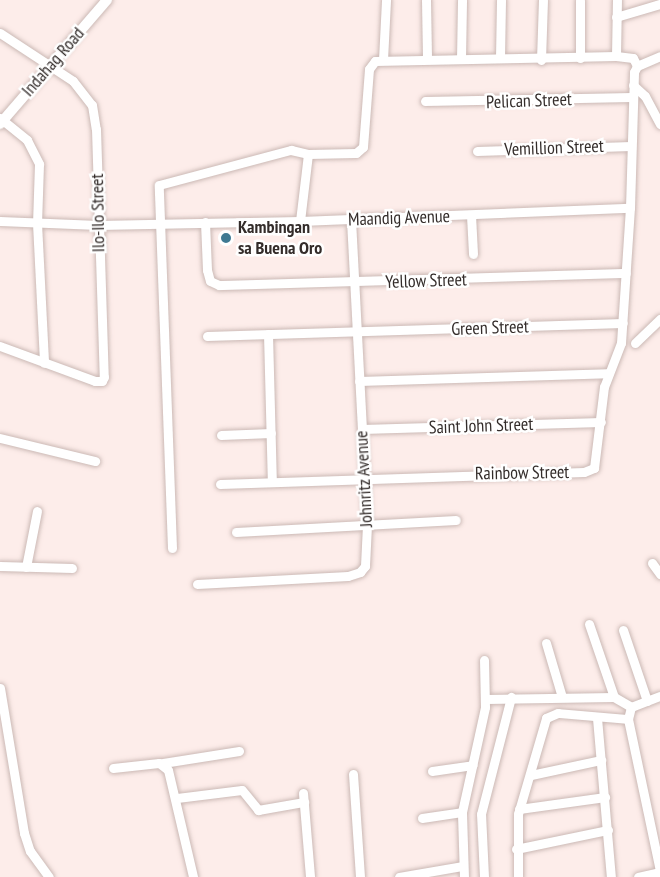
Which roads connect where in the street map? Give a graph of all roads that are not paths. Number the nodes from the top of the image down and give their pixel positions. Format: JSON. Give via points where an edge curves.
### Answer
{"nodes":[{"id":1,"x":107,"y":0,"type":"edge"},
{"id":2,"x":386,"y":0,"type":"edge"},
{"id":3,"x":426,"y":0,"type":"edge"},
{"id":4,"x":462,"y":0,"type":"edge"},
{"id":5,"x":501,"y":0,"type":"edge"},
{"id":6,"x":543,"y":0,"type":"edge"},
{"id":7,"x":580,"y":0,"type":"edge"},
{"id":8,"x":617,"y":0,"type":"edge"},
{"id":9,"x":657,"y":3,"type":"edge"},
{"id":10,"x":616,"y":17,"type":"junction"},
{"id":11,"x":0,"y":33,"type":"edge"},
{"id":12,"x":616,"y":56,"type":"junction"},
{"id":13,"x":660,"y":56,"type":"edge"},
{"id":14,"x":427,"y":58,"type":"junction"},
{"id":15,"x":500,"y":58,"type":"junction"},
{"id":16,"x":580,"y":58,"type":"junction"},
{"id":17,"x":461,"y":59,"type":"junction"},
{"id":18,"x":383,"y":60,"type":"junction"},
{"id":19,"x":541,"y":60,"type":"junction"},
{"id":20,"x":50,"y":64,"type":"junction"},
{"id":21,"x":638,"y":66,"type":"junction"},
{"id":22,"x":633,"y":85,"type":"junction"},
{"id":23,"x":632,"y":97,"type":"junction"},
{"id":24,"x":425,"y":101,"type":"dead end"},
{"id":25,"x":1,"y":121,"type":"edge"},
{"id":26,"x":660,"y":124,"type":"edge"},
{"id":27,"x":631,"y":146,"type":"junction"},
{"id":28,"x":477,"y":151,"type":"dead end"},
{"id":29,"x":308,"y":154,"type":"junction"},
{"id":30,"x":630,"y":208,"type":"junction"},
{"id":31,"x":471,"y":215,"type":"junction"},
{"id":32,"x":351,"y":220,"type":"junction"},
{"id":33,"x":0,"y":221,"type":"edge"},
{"id":34,"x":300,"y":221,"type":"junction"},
{"id":35,"x":205,"y":222,"type":"junction"},
{"id":36,"x":37,"y":223,"type":"junction"},
{"id":37,"x":158,"y":224,"type":"junction"},
{"id":38,"x":98,"y":225,"type":"junction"},
{"id":39,"x":473,"y":254,"type":"dead end"},
{"id":40,"x":626,"y":273,"type":"junction"},
{"id":41,"x":355,"y":283,"type":"junction"},
{"id":42,"x":660,"y":319,"type":"edge"},
{"id":43,"x":623,"y":323,"type":"junction"},
{"id":44,"x":357,"y":333,"type":"junction"},
{"id":45,"x":268,"y":334,"type":"junction"},
{"id":46,"x":207,"y":336,"type":"dead end"},
{"id":47,"x":635,"y":344,"type":"dead end"},
{"id":48,"x":0,"y":346,"type":"edge"},
{"id":49,"x":44,"y":363,"type":"junction"},
{"id":50,"x":607,"y":373,"type":"junction"},
{"id":51,"x":359,"y":381,"type":"junction"},
{"id":52,"x":601,"y":422,"type":"junction"},
{"id":53,"x":362,"y":429,"type":"junction"},
{"id":54,"x":271,"y":433,"type":"junction"},
{"id":55,"x":221,"y":435,"type":"dead end"},
{"id":56,"x":0,"y":438,"type":"edge"},
{"id":57,"x":95,"y":461,"type":"dead end"},
{"id":58,"x":364,"y":478,"type":"junction"},
{"id":59,"x":272,"y":482,"type":"junction"},
{"id":60,"x":220,"y":484,"type":"dead end"},
{"id":61,"x":37,"y":511,"type":"dead end"},
{"id":62,"x":456,"y":520,"type":"dead end"},
{"id":63,"x":367,"y":525,"type":"junction"},
{"id":64,"x":236,"y":532,"type":"dead end"},
{"id":65,"x":172,"y":548,"type":"dead end"},
{"id":66,"x":652,"y":563,"type":"dead end"},
{"id":67,"x":0,"y":566,"type":"edge"},
{"id":68,"x":26,"y":567,"type":"junction"},
{"id":69,"x":72,"y":568,"type":"dead end"},
{"id":70,"x":660,"y":574,"type":"edge"},
{"id":71,"x":197,"y":584,"type":"dead end"},
{"id":72,"x":589,"y":624,"type":"dead end"},
{"id":73,"x":623,"y":630,"type":"dead end"},
{"id":74,"x":546,"y":643,"type":"dead end"},
{"id":75,"x":484,"y":660,"type":"dead end"},
{"id":76,"x":0,"y":688,"type":"edge"},
{"id":77,"x":660,"y":696,"type":"edge"},
{"id":78,"x":512,"y":697,"type":"junction"},
{"id":79,"x":562,"y":697,"type":"junction"},
{"id":80,"x":614,"y":697,"type":"junction"},
{"id":81,"x":486,"y":699,"type":"junction"},
{"id":82,"x":647,"y":701,"type":"junction"},
{"id":83,"x":631,"y":707,"type":"junction"},
{"id":84,"x":597,"y":718,"type":"junction"},
{"id":85,"x":628,"y":719,"type":"junction"},
{"id":86,"x":240,"y":751,"type":"dead end"},
{"id":87,"x":601,"y":760,"type":"junction"},
{"id":88,"x":163,"y":763,"type":"junction"},
{"id":89,"x":473,"y":765,"type":"junction"},
{"id":90,"x":113,"y":768,"type":"dead end"},
{"id":91,"x":432,"y":771,"type":"dead end"},
{"id":92,"x":353,"y":774,"type":"dead end"},
{"id":93,"x":531,"y":775,"type":"junction"},
{"id":94,"x":605,"y":797,"type":"junction"},
{"id":95,"x":177,"y":798,"type":"junction"},
{"id":96,"x":519,"y":809,"type":"junction"},
{"id":97,"x":462,"y":812,"type":"junction"},
{"id":98,"x":422,"y":818,"type":"dead end"},
{"id":99,"x":608,"y":830,"type":"junction"},
{"id":100,"x":516,"y":849,"type":"junction"},
{"id":101,"x":463,"y":866,"type":"junction"},
{"id":102,"x":660,"y":872,"type":"edge"},
{"id":103,"x":49,"y":877,"type":"edge"},
{"id":104,"x":193,"y":877,"type":"edge"},
{"id":105,"x":310,"y":877,"type":"edge"},
{"id":106,"x":360,"y":877,"type":"edge"},
{"id":107,"x":399,"y":877,"type":"edge"},
{"id":108,"x":464,"y":877,"type":"edge"},
{"id":109,"x":484,"y":877,"type":"edge"},
{"id":110,"x":518,"y":877,"type":"edge"},
{"id":111,"x":611,"y":877,"type":"edge"},
{"id":112,"x":638,"y":877,"type":"edge"}],
"edges":[{"from":1,"to":20,"type":"main road","name":"Indahag Road"},
{"from":2,"to":18,"type":"street"},
{"from":3,"to":14,"type":"street"},
{"from":4,"to":17,"type":"street"},
{"from":5,"to":15,"type":"street"},
{"from":6,"to":19,"type":"street"},
{"from":7,"to":16,"type":"street"},
{"from":8,"to":10,"type":"street"},
{"from":9,"to":10,"type":"street"},
{"from":10,"to":12,"type":"street"},
{"from":11,"to":20,"type":"street","name":"Ilo-Ilo Street"},
{"from":12,"to":16,"type":"street"},
{"from":12,"to":21,"type":"street","via":[[633,58]]},
{"from":13,"to":21,"type":"street"},
{"from":14,"to":17,"type":"street"},
{"from":14,"to":18,"type":"street"},
{"from":15,"to":17,"type":"street"},
{"from":15,"to":19,"type":"street"},
{"from":16,"to":19,"type":"street"},
{"from":18,"to":29,"type":"street","via":[[369,69],[365,142],[361,150]]},
{"from":20,"to":25,"type":"main road","name":"Indahag Road"},
{"from":20,"to":38,"type":"street","name":"Ilo-Ilo Street","via":[[82,89],[92,105]]},
{"from":21,"to":22,"type":"street"},
{"from":22,"to":23,"type":"street"},
{"from":22,"to":26,"type":"street","via":[[645,96]]},
{"from":23,"to":24,"type":"street","name":"Pelican Street"},
{"from":23,"to":27,"type":"street"},
{"from":25,"to":36,"type":"street","via":[[27,140],[36,155],[40,178]]},
{"from":27,"to":28,"type":"street","name":"Vemillion Street"},
{"from":27,"to":30,"type":"street"},
{"from":29,"to":34,"type":"street"},
{"from":29,"to":37,"type":"street","via":[[291,150],[163,181],[158,187]]},
{"from":30,"to":31,"type":"street","name":"Maandig Avenue"},
{"from":30,"to":40,"type":"street","name":"Rainbow Street"},
{"from":31,"to":32,"type":"street","name":"Maandig Avenue"},
{"from":31,"to":39,"type":"street"},
{"from":32,"to":34,"type":"street","name":"Maandig Avenue"},
{"from":32,"to":41,"type":"street","name":"Johnritz Avenue"},
{"from":33,"to":36,"type":"street","name":"Maandig Avenue"},
{"from":34,"to":35,"type":"street","name":"Maandig Avenue"},
{"from":35,"to":37,"type":"street","name":"Maandig Avenue"},
{"from":35,"to":41,"type":"street","name":"Yellow Street","via":[[208,277],[214,284]]},
{"from":36,"to":38,"type":"street","name":"Maandig Avenue"},
{"from":36,"to":49,"type":"street"},
{"from":37,"to":38,"type":"street","name":"Maandig Avenue"},
{"from":37,"to":65,"type":"street"},
{"from":38,"to":49,"type":"street","name":"Ilo-Ilo Street","via":[[102,381]]},
{"from":40,"to":41,"type":"street","name":"Yellow Street"},
{"from":40,"to":43,"type":"street","name":"Rainbow Street"},
{"from":41,"to":44,"type":"street","name":"Johnritz Avenue"},
{"from":42,"to":47,"type":"street"},
{"from":43,"to":44,"type":"street","name":"Green Street"},
{"from":43,"to":50,"type":"street","name":"Rainbow Street","via":[[617,358]]},
{"from":44,"to":45,"type":"street","name":"Green Street"},
{"from":44,"to":51,"type":"street","name":"Johnritz Avenue"},
{"from":45,"to":46,"type":"street","name":"Green Street"},
{"from":45,"to":54,"type":"street"},
{"from":48,"to":49,"type":"street"},
{"from":50,"to":51,"type":"street"},
{"from":50,"to":52,"type":"street","name":"Rainbow Street"},
{"from":51,"to":53,"type":"street","name":"Johnritz Avenue"},
{"from":52,"to":53,"type":"street","name":"Saint John Street"},
{"from":52,"to":58,"type":"street","name":"Rainbow Street","via":[[596,465],[588,471]]},
{"from":53,"to":58,"type":"street","name":"Johnritz Avenue"},
{"from":54,"to":55,"type":"street"},
{"from":54,"to":59,"type":"street"},
{"from":56,"to":57,"type":"street"},
{"from":58,"to":59,"type":"street","name":"Rainbow Street"},
{"from":58,"to":63,"type":"street","name":"Johnritz Avenue"},
{"from":59,"to":60,"type":"street","name":"Rainbow Street"},
{"from":61,"to":68,"type":"street"},
{"from":62,"to":63,"type":"street"},
{"from":63,"to":64,"type":"street"},
{"from":63,"to":71,"type":"street","name":"Johnritz Avenue","via":[[367,560],[356,574]]},
{"from":66,"to":70,"type":"street"},
{"from":67,"to":68,"type":"street"},
{"from":68,"to":69,"type":"street"},
{"from":72,"to":80,"type":"street"},
{"from":73,"to":82,"type":"street"},
{"from":74,"to":79,"type":"street"},
{"from":75,"to":81,"type":"street"},
{"from":76,"to":103,"type":"street","via":[[19,811],[30,851]]},
{"from":77,"to":82,"type":"street"},
{"from":78,"to":79,"type":"street"},
{"from":78,"to":81,"type":"street"},
{"from":78,"to":109,"type":"street","via":[[482,814]]},
{"from":79,"to":80,"type":"street"},
{"from":80,"to":83,"type":"street"},
{"from":81,"to":89,"type":"street"},
{"from":82,"to":83,"type":"street"},
{"from":83,"to":85,"type":"street"},
{"from":84,"to":85,"type":"street"},
{"from":84,"to":87,"type":"street"},
{"from":84,"to":93,"type":"street","via":[[550,714]]},
{"from":85,"to":102,"type":"street"},
{"from":86,"to":88,"type":"street"},
{"from":87,"to":93,"type":"street"},
{"from":87,"to":94,"type":"street"},
{"from":88,"to":90,"type":"street"},
{"from":88,"to":95,"type":"street"},
{"from":89,"to":91,"type":"street"},
{"from":89,"to":97,"type":"street"},
{"from":92,"to":106,"type":"street"},
{"from":93,"to":96,"type":"street"},
{"from":94,"to":96,"type":"street"},
{"from":94,"to":99,"type":"street"},
{"from":95,"to":104,"type":"street"},
{"from":95,"to":105,"type":"street","via":[[242,790],[258,810],[303,797]]},
{"from":96,"to":100,"type":"street"},
{"from":97,"to":98,"type":"street"},
{"from":97,"to":101,"type":"street"},
{"from":99,"to":100,"type":"street"},
{"from":99,"to":111,"type":"street"},
{"from":100,"to":110,"type":"street"},
{"from":101,"to":107,"type":"street"},
{"from":101,"to":108,"type":"street"},
{"from":102,"to":112,"type":"street"}]}
